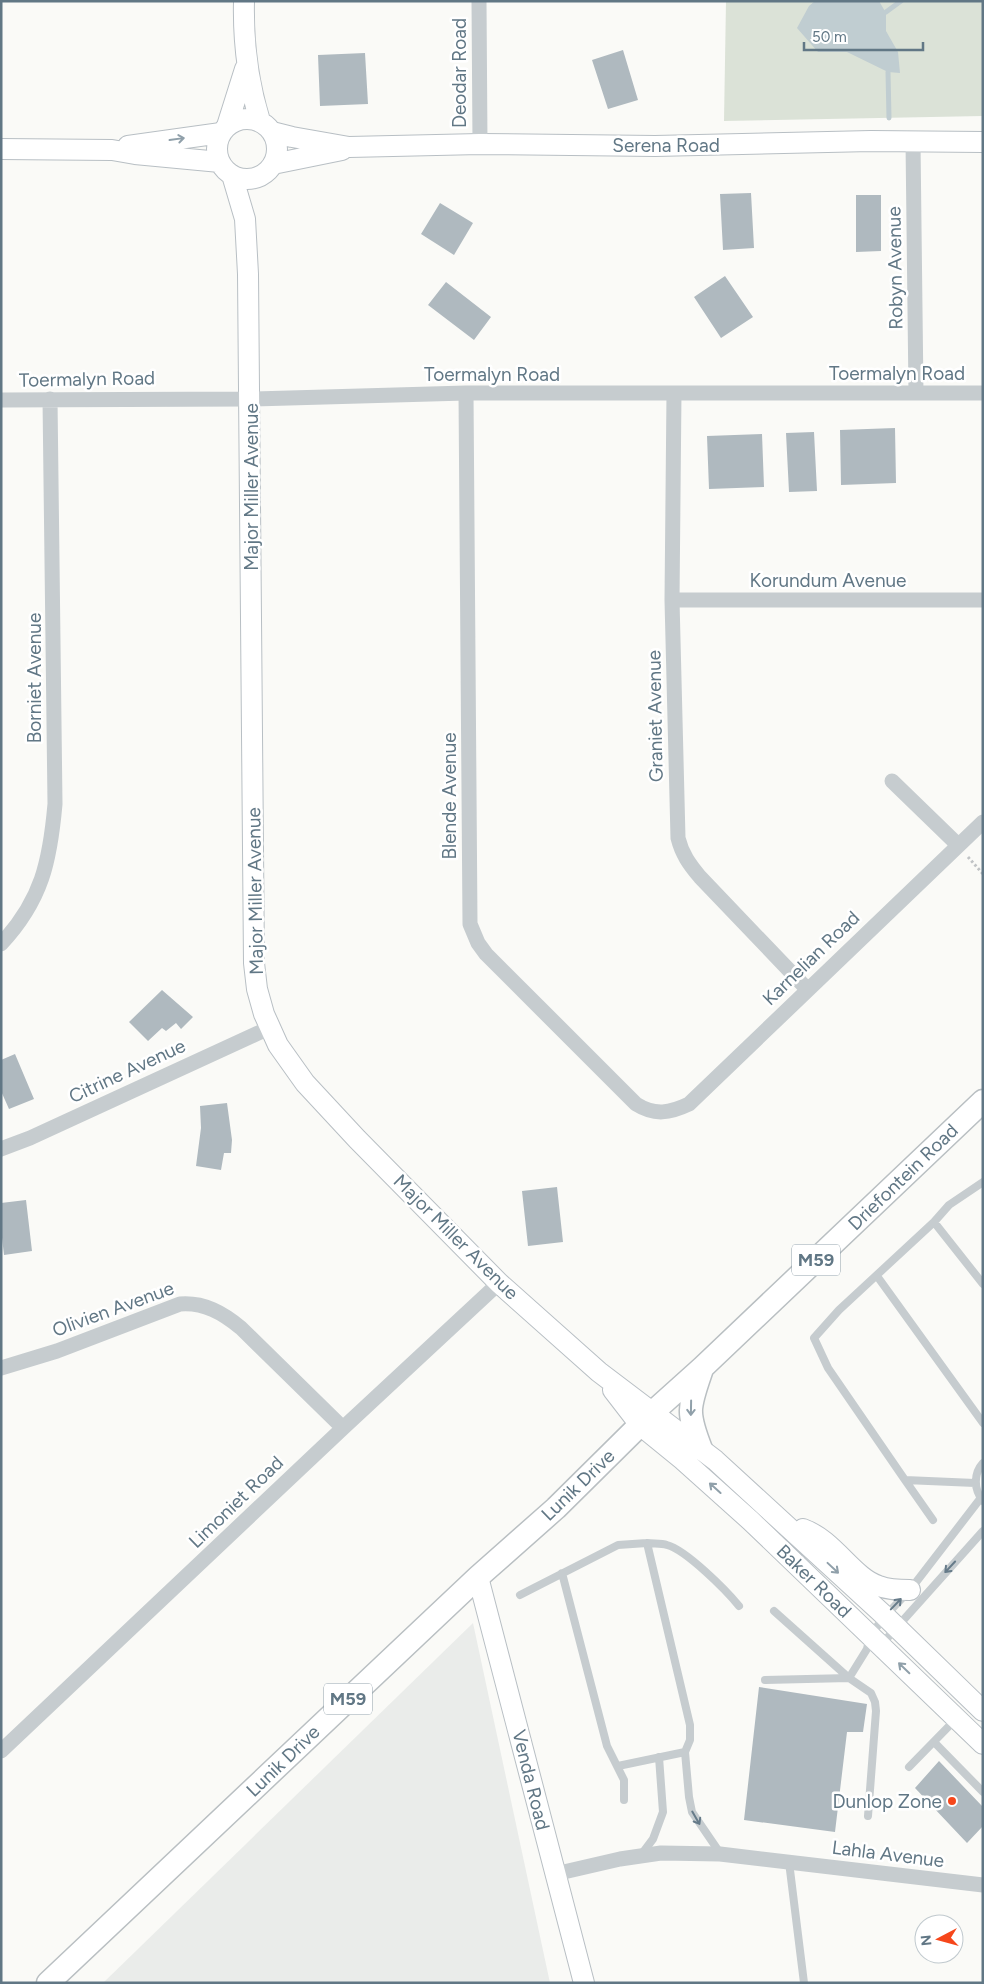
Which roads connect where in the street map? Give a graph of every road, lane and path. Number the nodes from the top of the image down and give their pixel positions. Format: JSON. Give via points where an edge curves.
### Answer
{"nodes":[{"id":1,"x":244,"y":1,"type":"edge"},
{"id":2,"x":479,"y":1,"type":"edge"},
{"id":3,"x":246,"y":65,"type":"junction"},
{"id":4,"x":266,"y":127,"type":"junction"},
{"id":5,"x":224,"y":129,"type":"junction"},
{"id":6,"x":913,"y":142,"type":"junction"},
{"id":7,"x":983,"y":142,"type":"edge"},
{"id":8,"x":480,"y":144,"type":"junction"},
{"id":9,"x":349,"y":147,"type":"junction"},
{"id":10,"x":1,"y":149,"type":"edge"},
{"id":11,"x":112,"y":150,"type":"junction"},
{"id":12,"x":226,"y":169,"type":"junction"},
{"id":13,"x":268,"y":169,"type":"junction"},
{"id":14,"x":248,"y":274,"type":"junction"},
{"id":15,"x":466,"y":393,"type":"junction"},
{"id":16,"x":674,"y":393,"type":"junction"},
{"id":17,"x":916,"y":393,"type":"junction"},
{"id":18,"x":983,"y":393,"type":"edge"},
{"id":19,"x":50,"y":399,"type":"junction"},
{"id":20,"x":250,"y":399,"type":"junction"},
{"id":21,"x":1,"y":400,"type":"edge"},
{"id":22,"x":672,"y":600,"type":"junction"},
{"id":23,"x":983,"y":600,"type":"edge"},
{"id":24,"x":892,"y":781,"type":"dead end"},
{"id":25,"x":983,"y":822,"type":"edge"},
{"id":26,"x":958,"y":845,"type":"junction"},
{"id":27,"x":983,"y":874,"type":"edge"},
{"id":28,"x":1,"y":944,"type":"edge"},
{"id":29,"x":808,"y":989,"type":"junction"},
{"id":30,"x":269,"y":1028,"type":"junction"},
{"id":31,"x":983,"y":1101,"type":"edge"},
{"id":32,"x":662,"y":1113,"type":"joint"},
{"id":33,"x":1,"y":1149,"type":"edge"},
{"id":34,"x":983,"y":1182,"type":"edge"},
{"id":35,"x":934,"y":1222,"type":"junction"},
{"id":36,"x":877,"y":1276,"type":"junction"},
{"id":37,"x":500,"y":1283,"type":"junction"},
{"id":38,"x":983,"y":1284,"type":"edge"},
{"id":39,"x":1,"y":1368,"type":"edge"},
{"id":40,"x":702,"y":1368,"type":"junction"},
{"id":41,"x":647,"y":1418,"type":"junction"},
{"id":42,"x":983,"y":1423,"type":"edge"},
{"id":43,"x":343,"y":1428,"type":"junction"},
{"id":44,"x":701,"y":1448,"type":"junction"},
{"id":45,"x":983,"y":1463,"type":"edge"},
{"id":46,"x":905,"y":1480,"type":"junction"},
{"id":47,"x":975,"y":1483,"type":"junction"},
{"id":48,"x":982,"y":1500,"type":"edge"},
{"id":49,"x":933,"y":1520,"type":"dead end"},
{"id":50,"x":784,"y":1522,"type":"junction"},
{"id":51,"x":983,"y":1532,"type":"edge"},
{"id":52,"x":647,"y":1543,"type":"junction"},
{"id":53,"x":562,"y":1573,"type":"junction"},
{"id":54,"x":478,"y":1577,"type":"junction"},
{"id":55,"x":910,"y":1590,"type":"junction"},
{"id":56,"x":520,"y":1595,"type":"dead end"},
{"id":57,"x":739,"y":1606,"type":"dead end"},
{"id":58,"x":774,"y":1611,"type":"dead end"},
{"id":59,"x":890,"y":1622,"type":"junction"},
{"id":60,"x":873,"y":1644,"type":"junction"},
{"id":61,"x":849,"y":1678,"type":"junction"},
{"id":62,"x":765,"y":1680,"type":"dead end"},
{"id":63,"x":983,"y":1711,"type":"edge"},
{"id":64,"x":957,"y":1718,"type":"junction"},
{"id":65,"x":934,"y":1742,"type":"junction"},
{"id":66,"x":983,"y":1744,"type":"edge"},
{"id":67,"x":1,"y":1751,"type":"edge"},
{"id":68,"x":685,"y":1752,"type":"junction"},
{"id":69,"x":659,"y":1756,"type":"junction"},
{"id":70,"x":618,"y":1766,"type":"junction"},
{"id":71,"x":909,"y":1767,"type":"dead end"},
{"id":72,"x":983,"y":1792,"type":"edge"},
{"id":73,"x":624,"y":1800,"type":"dead end"},
{"id":74,"x":868,"y":1816,"type":"dead end"},
{"id":75,"x":720,"y":1854,"type":"junction"},
{"id":76,"x":641,"y":1855,"type":"junction"},
{"id":77,"x":789,"y":1862,"type":"junction"},
{"id":78,"x":555,"y":1874,"type":"junction"},
{"id":79,"x":983,"y":1885,"type":"edge"},
{"id":80,"x":48,"y":1983,"type":"edge"},
{"id":81,"x":584,"y":1983,"type":"edge"},
{"id":82,"x":804,"y":1983,"type":"edge"}],
"edges":[{"from":1,"to":3,"type":"main road"},
{"from":2,"to":8,"type":"street","name":"Deodar Road"},
{"from":3,"to":4,"type":"main road","via":[[253,98]]},
{"from":3,"to":5,"type":"main road"},
{"from":4,"to":5,"type":"main road","via":[[243,118]]},
{"from":4,"to":9,"type":"main road","name":"Serena Road","via":[[292,138]]},
{"from":4,"to":13,"type":"main road","via":[[277,148]]},
{"from":11,"to":5,"type":"main road","one_way":true},
{"from":5,"to":12,"type":"main road","via":[[216,148]]},
{"from":6,"to":7,"type":"main road","name":"Serena Road"},
{"from":6,"to":8,"type":"main road","name":"Serena Road","via":[[655,146]]},
{"from":6,"to":17,"type":"street","name":"Robyn Avenue"},
{"from":8,"to":9,"type":"main road","name":"Serena Road"},
{"from":9,"to":13,"type":"main road","name":"Serena Road"},
{"from":10,"to":11,"type":"main road"},
{"from":11,"to":12,"type":"main road"},
{"from":12,"to":13,"type":"main road","via":[[247,179]]},
{"from":12,"to":14,"type":"main road","name":"Major Miller Avenue","via":[[245,219]]},
{"from":13,"to":14,"type":"main road","name":"Major Miller Avenue","via":[[255,200]]},
{"from":14,"to":20,"type":"main road","name":"Major Miller Avenue"},
{"from":15,"to":16,"type":"street","name":"Toermalyn Road"},
{"from":15,"to":20,"type":"street","name":"Toermalyn Road"},
{"from":15,"to":32,"type":"street","name":"Blende Avenue","via":[[470,924],[486,954],[636,1104],[645,1110]]},
{"from":16,"to":17,"type":"street","name":"Toermalyn Road"},
{"from":16,"to":22,"type":"street","name":"Graniet Avenue"},
{"from":17,"to":18,"type":"street","name":"Toermalyn Road"},
{"from":19,"to":20,"type":"street","name":"Toermalyn Road"},
{"from":19,"to":21,"type":"street","name":"Toermalyn Road"},
{"from":19,"to":28,"type":"street","name":"Borniet Avenue","via":[[55,804],[48,857],[35,897]]},
{"from":20,"to":30,"type":"main road","name":"Major Miller Avenue","via":[[254,964],[257,989]]},
{"from":22,"to":23,"type":"street","name":"Korundum Avenue"},
{"from":22,"to":29,"type":"street","name":"Graniet Avenue","via":[[678,838],[681,850],[700,877]]},
{"from":24,"to":26,"type":"street"},
{"from":25,"to":26,"type":"street","name":"Karnelian Road"},
{"from":26,"to":27,"type":"path"},
{"from":26,"to":29,"type":"street","name":"Karnelian Road"},
{"from":29,"to":32,"type":"street","name":"Karnelian Road","via":[[689,1104]]},
{"from":30,"to":33,"type":"street","name":"Citrine Avenue"},
{"from":30,"to":37,"type":"main road","name":"Major Miller Avenue","via":[[306,1083]]},
{"from":31,"to":40,"type":"main road","name":"Driefontein Road","number":"M59"},
{"from":34,"to":35,"type":"lane","via":[[949,1205]]},
{"from":35,"to":36,"type":"lane"},
{"from":35,"to":38,"type":"lane"},
{"from":36,"to":42,"type":"lane"},
{"from":36,"to":46,"type":"lane","via":[[838,1310],[814,1338],[828,1368]]},
{"from":37,"to":41,"type":"main road","name":"Major Miller Avenue"},
{"from":37,"to":43,"type":"street","name":"Limoniet Road"},
{"from":39,"to":43,"type":"street","name":"Olivien Avenue","via":[[57,1351],[180,1304],[201,1305],[227,1317],[241,1328]]},
{"from":40,"to":41,"type":"main road","name":"Driefontein Road","number":"M59"},
{"from":40,"to":44,"type":"main road","one_way":true,"via":[[690,1411],[692,1427]]},
{"from":41,"to":44,"type":"main road","name":"Baker Road"},
{"from":41,"to":54,"type":"main road","name":"Lunik Drive","number":"M59","via":[[556,1508]]},
{"from":60,"to":41,"type":"main road","name":"Baker Road","one_way":true,"via":[[751,1521],[683,1460]]},
{"from":43,"to":67,"type":"street","name":"Limoniet Road"},
{"from":44,"to":50,"type":"main road","name":"Baker Road"},
{"from":45,"to":47,"type":"lane"},
{"from":46,"to":47,"type":"lane"},
{"from":46,"to":49,"type":"lane"},
{"from":47,"to":48,"type":"lane"},
{"from":48,"to":55,"type":"lane"},
{"from":50,"to":55,"type":"main road","via":[[819,1537],[878,1586]]},
{"from":50,"to":59,"type":"main road","name":"Baker Road","one_way":true},
{"from":51,"to":59,"type":"lane","one_way":true},
{"from":52,"to":53,"type":"lane","via":[[618,1545]]},
{"from":52,"to":57,"type":"lane","via":[[676,1549],[725,1588]]},
{"from":52,"to":68,"type":"lane","via":[[690,1725],[690,1740]]},
{"from":53,"to":56,"type":"lane"},
{"from":53,"to":70,"type":"lane","via":[[606,1746]]},
{"from":54,"to":78,"type":"main road","name":"Venda Road"},
{"from":54,"to":80,"type":"main road","name":"Lunik Drive","number":"M59"},
{"from":59,"to":55,"type":"lane","one_way":true},
{"from":58,"to":61,"type":"lane"},
{"from":59,"to":60,"type":"lane"},
{"from":59,"to":60,"type":"lane"},
{"from":59,"to":63,"type":"main road","name":"Baker Road"},
{"from":60,"to":61,"type":"lane"},
{"from":64,"to":60,"type":"main road","name":"Baker Road","one_way":true},
{"from":61,"to":62,"type":"lane"},
{"from":61,"to":74,"type":"lane","via":[[871,1693],[875,1702]]},
{"from":64,"to":65,"type":"lane"},
{"from":64,"to":66,"type":"main road","name":"Baker Road"},
{"from":65,"to":71,"type":"lane"},
{"from":65,"to":72,"type":"lane"},
{"from":68,"to":69,"type":"lane"},
{"from":68,"to":75,"type":"lane","one_way":true,"via":[[692,1812]]},
{"from":69,"to":70,"type":"lane"},
{"from":69,"to":76,"type":"lane","via":[[663,1812]]},
{"from":70,"to":73,"type":"lane","via":[[624,1780]]},
{"from":75,"to":76,"type":"street","name":"Lahla Avenue","via":[[661,1852]]},
{"from":75,"to":77,"type":"street","name":"Lahla Avenue"},
{"from":76,"to":78,"type":"street","name":"Lahla Avenue"},
{"from":77,"to":79,"type":"street","name":"Lahla Avenue"},
{"from":77,"to":82,"type":"lane"},
{"from":78,"to":81,"type":"main road","name":"Venda Road"}]}
